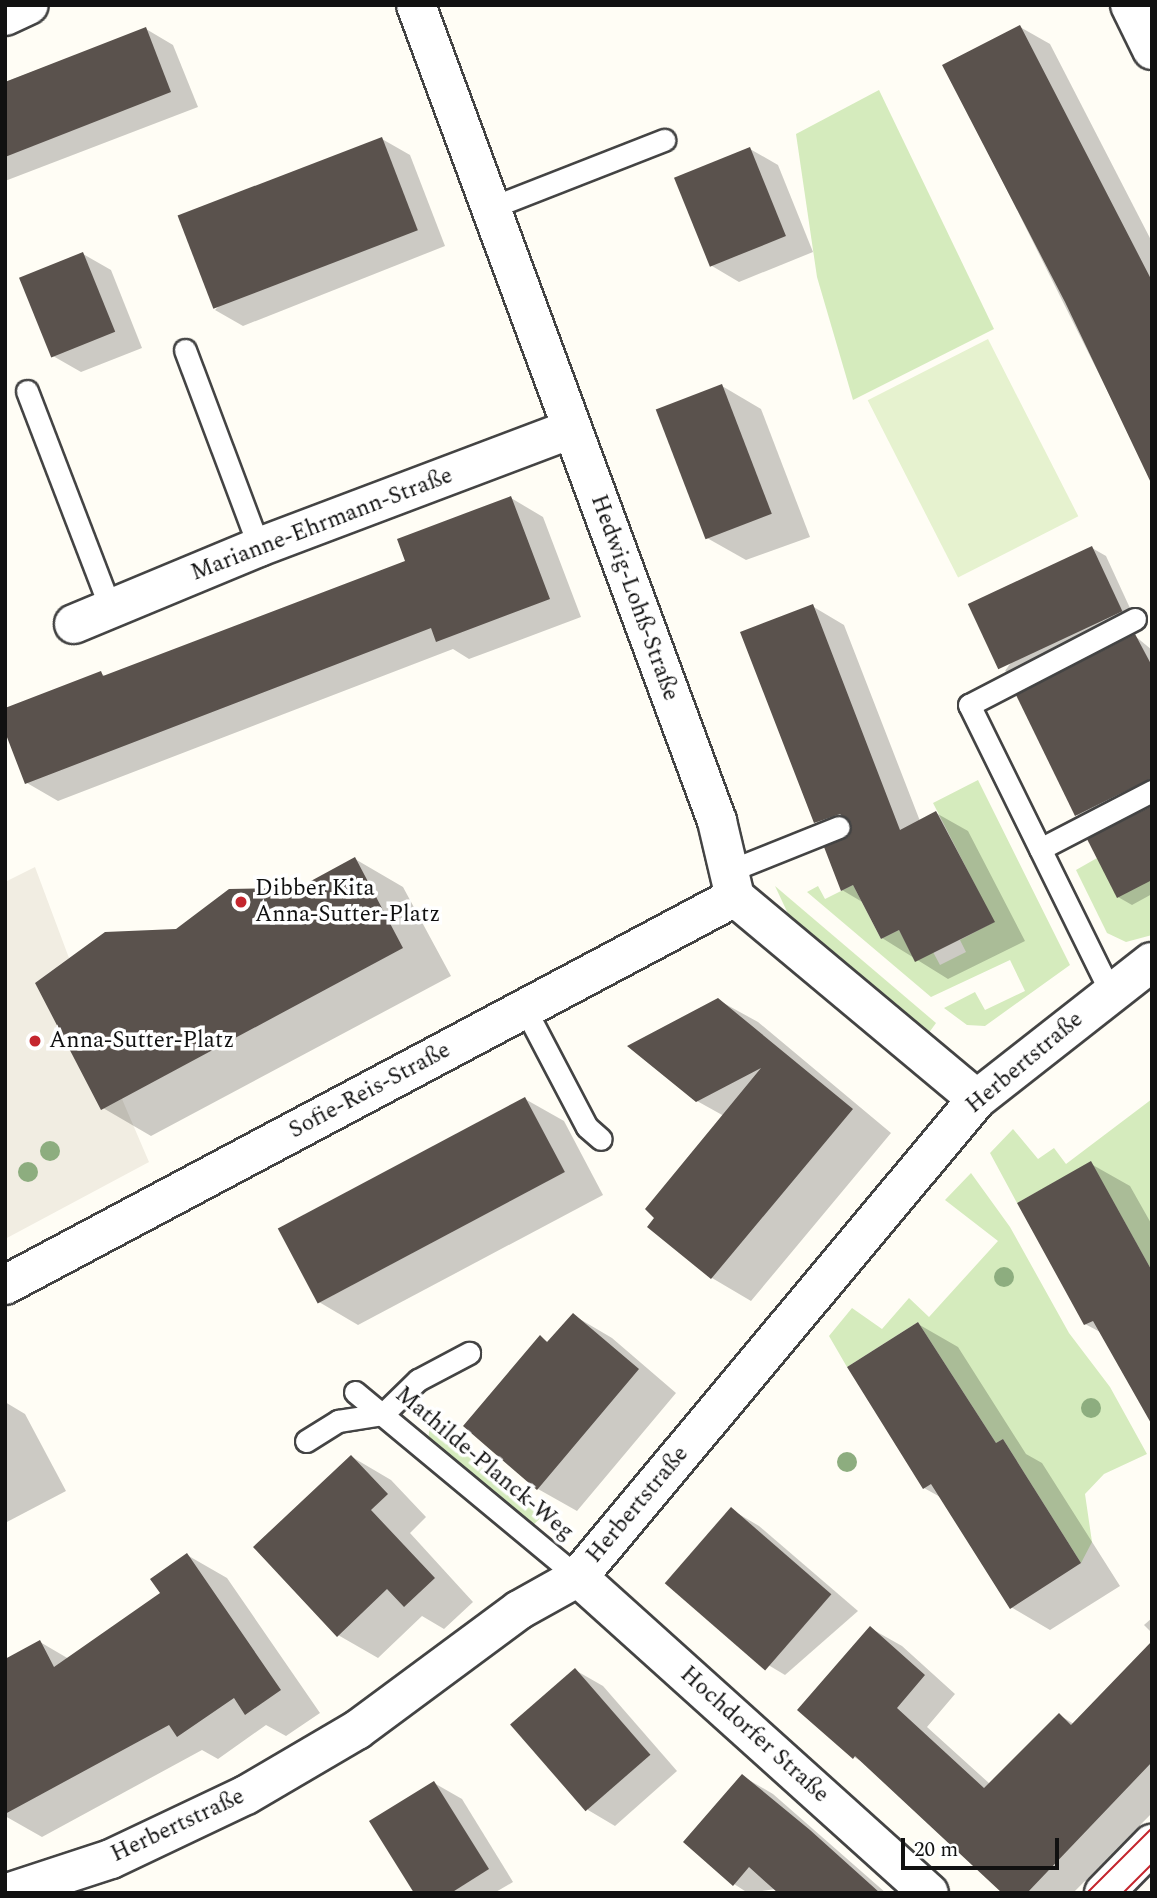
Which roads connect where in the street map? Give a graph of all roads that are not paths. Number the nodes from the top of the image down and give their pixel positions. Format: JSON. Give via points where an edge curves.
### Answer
{"nodes":[{"id":1,"x":29,"y":5,"type":"edge"},
{"id":2,"x":416,"y":5,"type":"edge"},
{"id":3,"x":1130,"y":5,"type":"edge"},
{"id":4,"x":5,"y":16,"type":"edge"},
{"id":5,"x":1152,"y":50,"type":"edge"},
{"id":6,"x":664,"y":140,"type":"dead end"},
{"id":7,"x":493,"y":207,"type":"junction"},
{"id":8,"x":185,"y":350,"type":"dead end"},
{"id":9,"x":27,"y":391,"type":"dead end"},
{"id":10,"x":571,"y":429,"type":"junction"},
{"id":11,"x":259,"y":547,"type":"junction"},
{"id":12,"x":111,"y":610,"type":"junction"},
{"id":13,"x":1135,"y":619,"type":"dead end"},
{"id":14,"x":74,"y":624,"type":"dead end"},
{"id":15,"x":1152,"y":792,"type":"edge"},
{"id":16,"x":839,"y":827,"type":"dead end"},
{"id":17,"x":1040,"y":849,"type":"junction"},
{"id":18,"x":732,"y":884,"type":"junction"},
{"id":19,"x":1152,"y":962,"type":"edge"},
{"id":20,"x":1110,"y":991,"type":"junction"},
{"id":21,"x":525,"y":1009,"type":"junction"},
{"id":22,"x":977,"y":1100,"type":"junction"},
{"id":23,"x":601,"y":1139,"type":"dead end"},
{"id":24,"x":5,"y":1285,"type":"edge"},
{"id":25,"x":469,"y":1353,"type":"dead end"},
{"id":26,"x":355,"y":1392,"type":"dead end"},
{"id":27,"x":383,"y":1414,"type":"junction"},
{"id":28,"x":306,"y":1441,"type":"dead end"},
{"id":29,"x":578,"y":1577,"type":"junction"},
{"id":30,"x":1152,"y":1844,"type":"edge"},
{"id":31,"x":7,"y":1893,"type":"edge"},
{"id":32,"x":929,"y":1893,"type":"edge"},
{"id":33,"x":1104,"y":1893,"type":"edge"}],
"edges":[{"from":1,"to":4,"type":"street"},
{"from":2,"to":7,"type":"street","name":"Hedwig-Lohß-Straße"},
{"from":3,"to":5,"type":"street"},
{"from":6,"to":7,"type":"lane"},
{"from":7,"to":10,"type":"street","name":"Hedwig-Lohß-Straße"},
{"from":8,"to":11,"type":"lane"},
{"from":9,"to":12,"type":"lane"},
{"from":10,"to":11,"type":"street","name":"Marianne-Ehrmann-Straße"},
{"from":10,"to":18,"type":"street","name":"Hedwig-Lohß-Straße","via":[[717,821]]},
{"from":11,"to":12,"type":"street","name":"Marianne-Ehrmann-Straße"},
{"from":12,"to":14,"type":"street","name":"Marianne-Ehrmann-Straße"},
{"from":13,"to":17,"type":"lane","via":[[969,705]]},
{"from":15,"to":17,"type":"lane"},
{"from":16,"to":18,"type":"lane"},
{"from":17,"to":20,"type":"lane"},
{"from":18,"to":21,"type":"street","name":"Sofie-Reis-Straße"},
{"from":18,"to":22,"type":"street"},
{"from":19,"to":20,"type":"street","name":"Herbertstraße"},
{"from":20,"to":22,"type":"street","name":"Herbertstraße"},
{"from":21,"to":23,"type":"lane","via":[[587,1127]]},
{"from":21,"to":24,"type":"street","name":"Sofie-Reis-Straße"},
{"from":22,"to":29,"type":"street","name":"Herbertstraße"},
{"from":25,"to":27,"type":"lane","via":[[418,1380]]},
{"from":26,"to":27,"type":"lane","name":"Mathilde-Planck-Weg"},
{"from":27,"to":28,"type":"lane","via":[[338,1421]]},
{"from":27,"to":29,"type":"lane","name":"Mathilde-Planck-Weg"},
{"from":29,"to":31,"type":"street","name":"Herbertstraße","via":[[519,1610],[357,1730],[246,1795],[111,1859]]},
{"from":29,"to":32,"type":"street","name":"Hochdorfer Straße"},
{"from":30,"to":33,"type":"street"}]}
